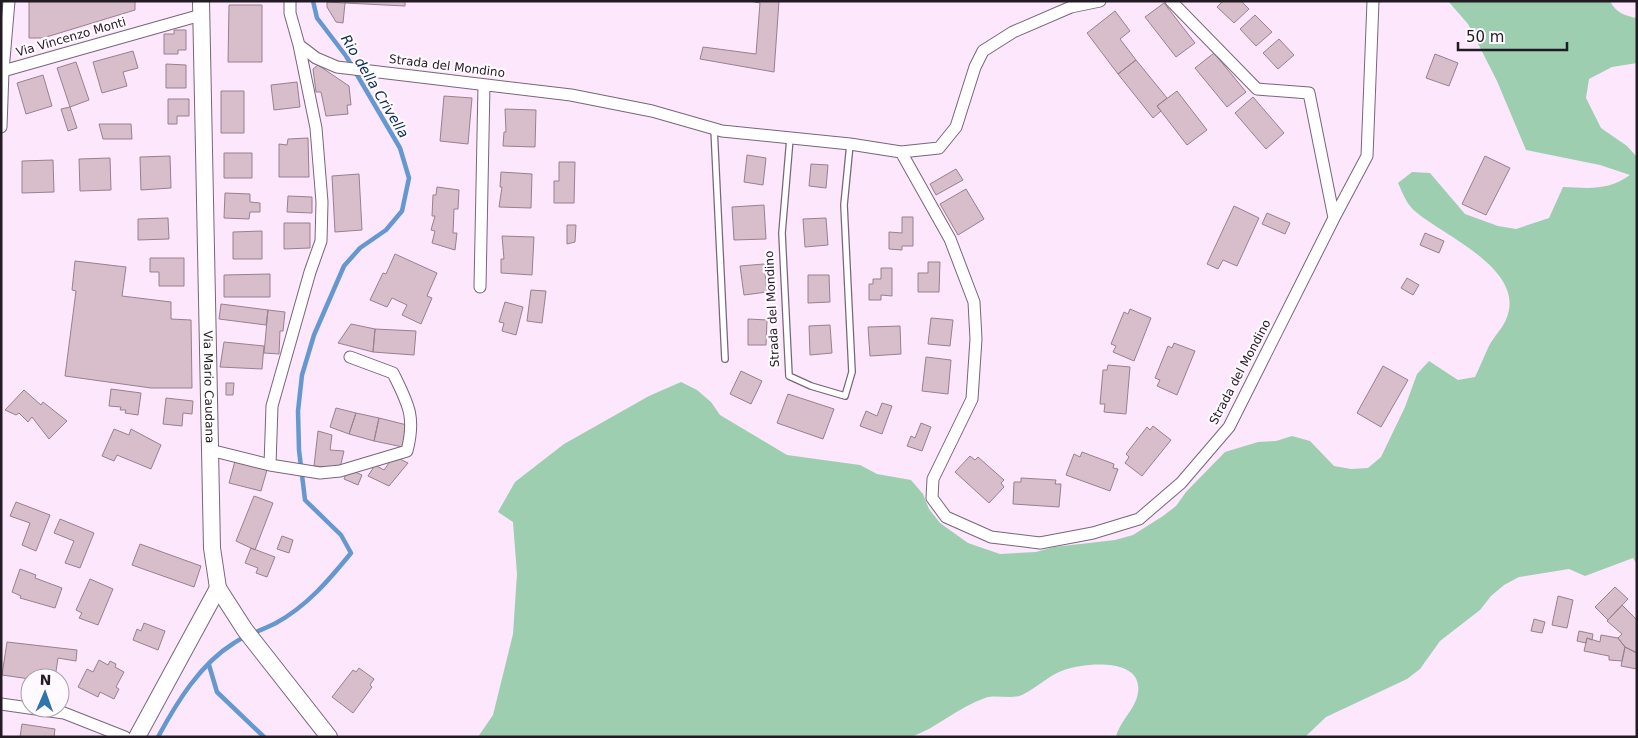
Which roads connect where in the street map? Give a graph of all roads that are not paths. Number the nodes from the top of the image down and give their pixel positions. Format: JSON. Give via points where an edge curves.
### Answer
{"nodes":[{"id":1,"x":9,"y":1,"type":"edge"},
{"id":2,"x":290,"y":1,"type":"edge"},
{"id":3,"x":1100,"y":1,"type":"edge"},
{"id":4,"x":1171,"y":1,"type":"edge"},
{"id":5,"x":1373,"y":1,"type":"edge"},
{"id":6,"x":201,"y":8,"type":"edge"},
{"id":7,"x":299,"y":46,"type":"junction"},
{"id":8,"x":3,"y":70,"type":"junction"},
{"id":9,"x":484,"y":85,"type":"junction"},
{"id":10,"x":1,"y":127,"type":"edge"},
{"id":11,"x":714,"y":128,"type":"junction"},
{"id":12,"x":790,"y":138,"type":"junction"},
{"id":13,"x":850,"y":144,"type":"junction"},
{"id":14,"x":901,"y":152,"type":"junction"},
{"id":15,"x":1334,"y":218,"type":"junction"},
{"id":16,"x":480,"y":287,"type":"dead end"},
{"id":17,"x":350,"y":357,"type":"dead end"},
{"id":18,"x":725,"y":359,"type":"dead end"},
{"id":19,"x":210,"y":450,"type":"junction"},
{"id":20,"x":270,"y":465,"type":"junction"},
{"id":21,"x":218,"y":588,"type":"junction"},
{"id":22,"x":1,"y":704,"type":"edge"},
{"id":23,"x":125,"y":737,"type":"edge"},
{"id":24,"x":137,"y":737,"type":"edge"},
{"id":25,"x":329,"y":737,"type":"edge"}],
"edges":[{"from":1,"to":8,"type":"street"},
{"from":2,"to":7,"type":"street"},
{"from":3,"to":14,"type":"street","name":"Strada del Mondino","via":[[1071,7],[1013,32],[983,51],[956,127],[939,148]]},
{"from":4,"to":15,"type":"street","via":[[1257,89],[1309,93]]},
{"from":5,"to":15,"type":"street","name":"Strada del Mondino","via":[[1368,156]]},
{"from":6,"to":8,"type":"street","name":"Via Vincenzo Monti"},
{"from":6,"to":19,"type":"main road","name":"Via Mario Caudana"},
{"from":7,"to":9,"type":"street","name":"Strada del Mondino","via":[[316,58],[342,68]]},
{"from":7,"to":20,"type":"street","via":[[316,128],[322,241],[272,406]]},
{"from":8,"to":10,"type":"street"},
{"from":9,"to":11,"type":"street","name":"Strada del Mondino","via":[[571,95],[652,111]]},
{"from":9,"to":16,"type":"street"},
{"from":11,"to":12,"type":"street","name":"Strada del Mondino"},
{"from":11,"to":18,"type":"lane"},
{"from":12,"to":13,"type":"street","name":"Strada del Mondino"},
{"from":12,"to":13,"type":"lane","name":"Strada del Mondino","via":[[782,233],[789,376],[845,396],[852,372],[844,205]]},
{"from":13,"to":14,"type":"street","name":"Strada del Mondino"},
{"from":14,"to":15,"type":"street","name":"Strada del Mondino","via":[[950,239],[974,302],[976,339],[972,399],[932,479],[932,498],[946,517],[991,537],[1040,543],[1139,520],[1181,483],[1229,427]]},
{"from":17,"to":20,"type":"street","via":[[393,373],[412,417],[406,451],[340,471],[308,472]]},
{"from":19,"to":20,"type":"street"},
{"from":19,"to":21,"type":"main road","name":"Via Mario Caudana","via":[[212,548]]},
{"from":21,"to":24,"type":"main road"},
{"from":21,"to":25,"type":"main road","name":"Via Mario Caudana","via":[[245,630]]},
{"from":22,"to":23,"type":"street","via":[[64,713]]}]}
